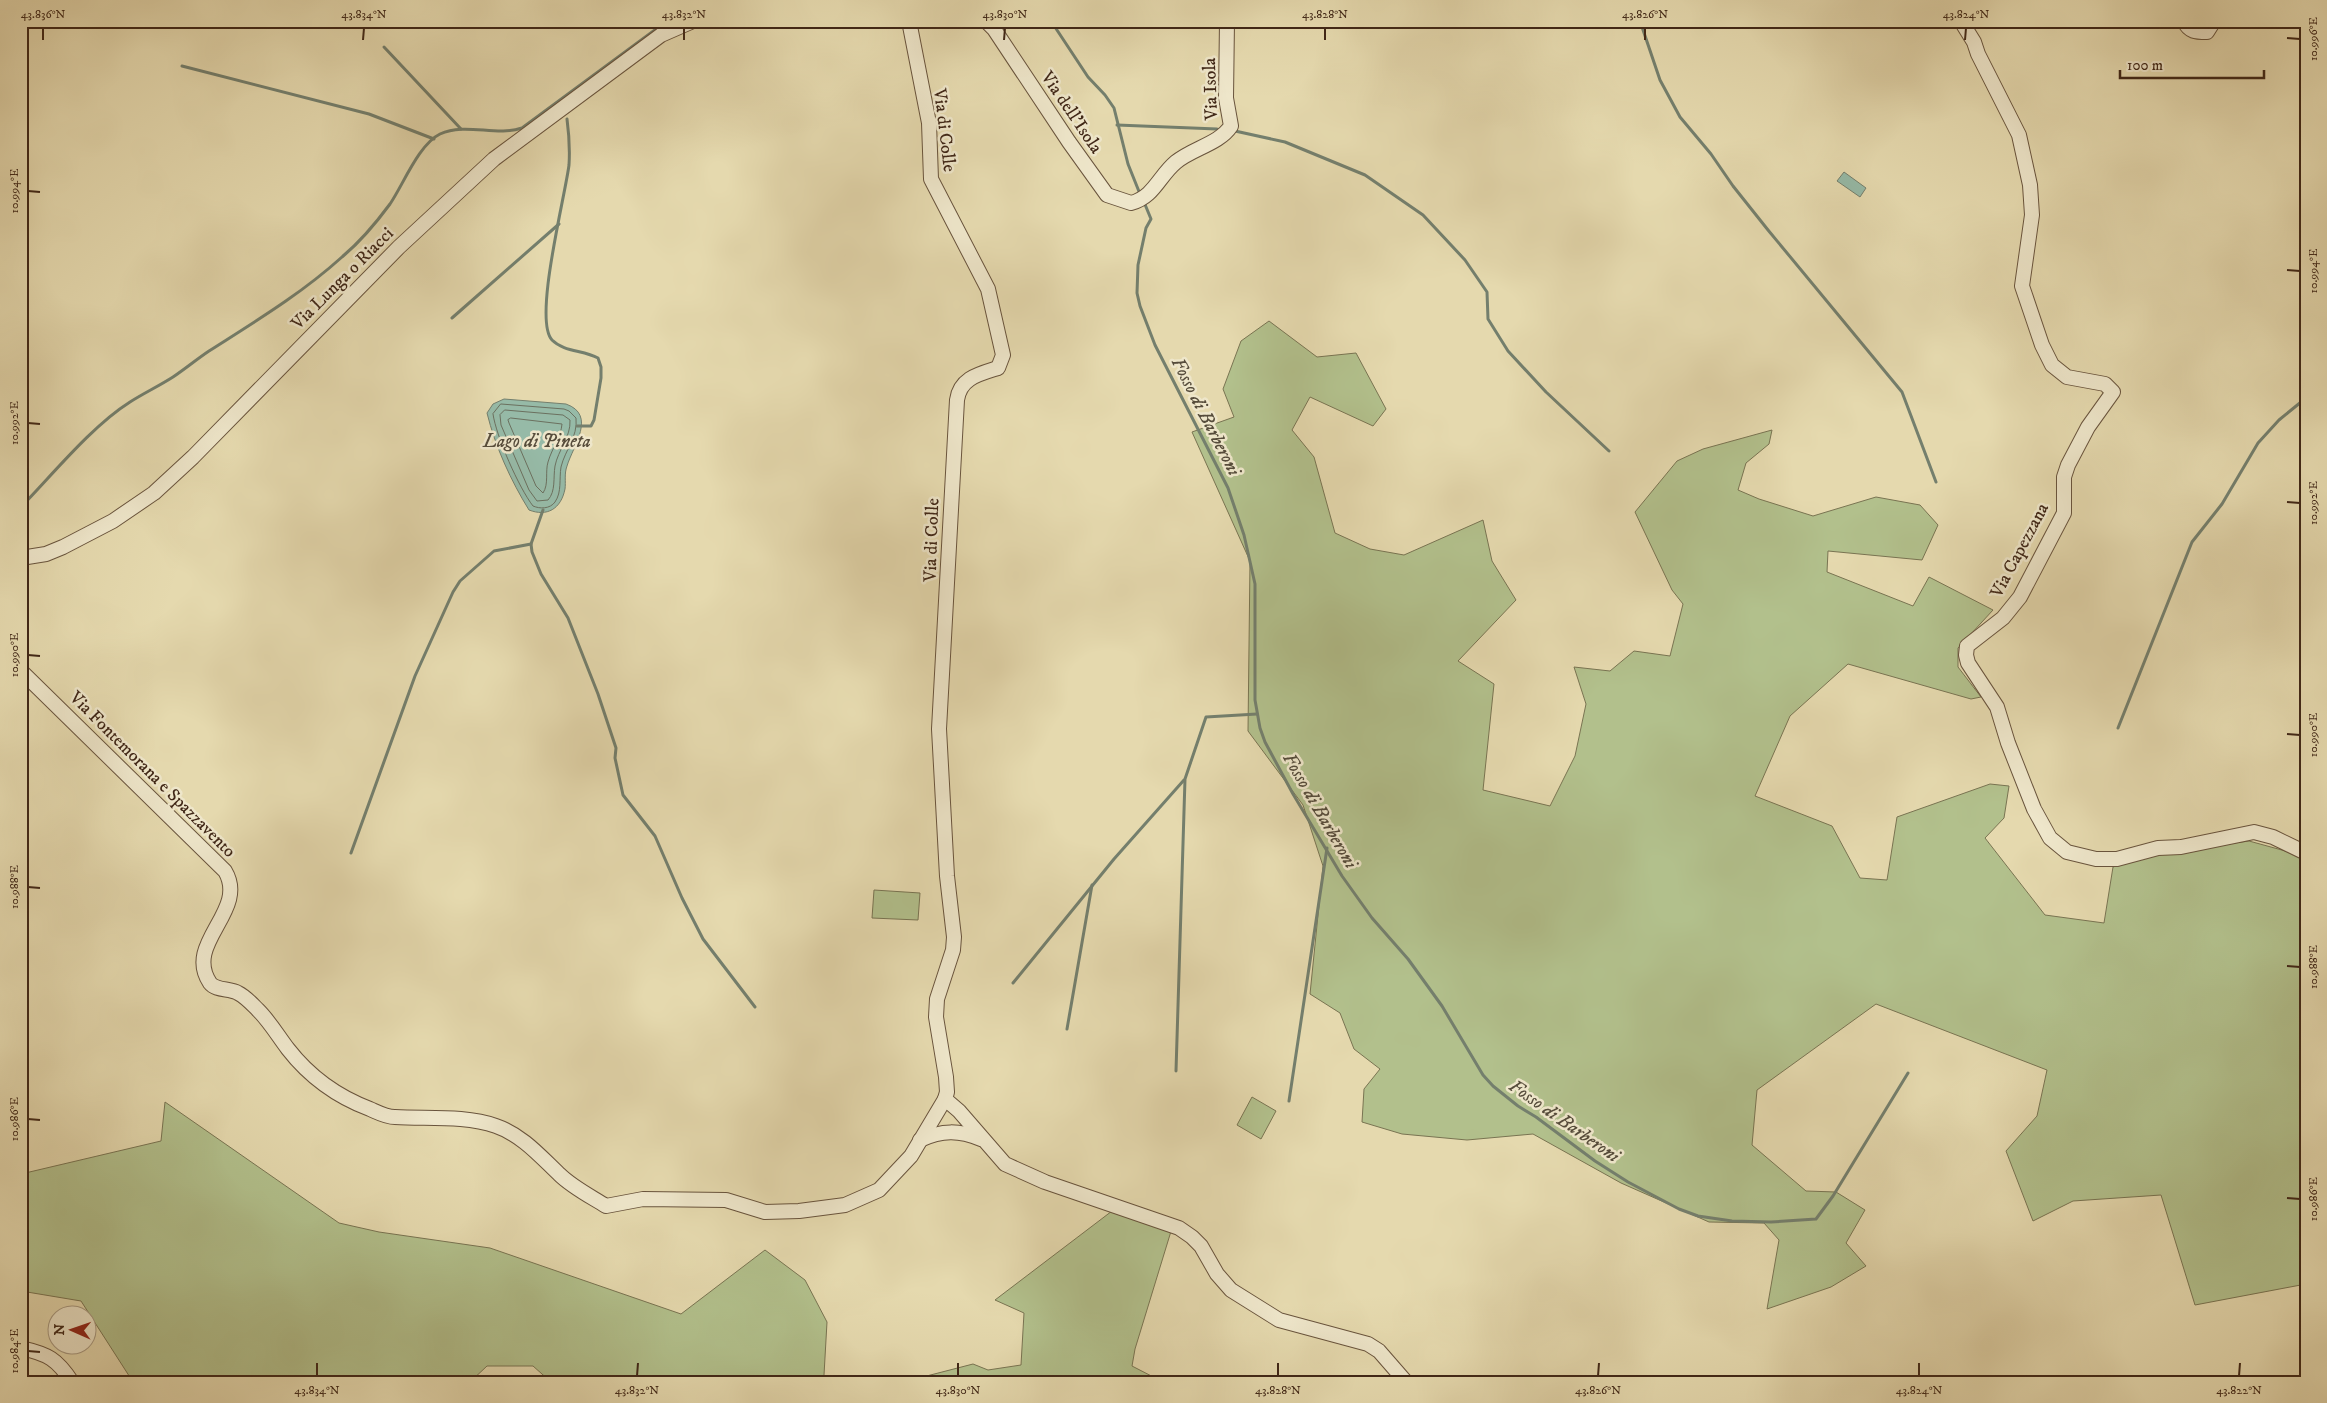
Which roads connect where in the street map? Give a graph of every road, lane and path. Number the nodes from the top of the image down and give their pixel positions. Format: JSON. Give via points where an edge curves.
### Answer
{"nodes":[{"id":1,"x":694,"y":21,"type":"edge"},
{"id":2,"x":908,"y":21,"type":"edge"},
{"id":3,"x":986,"y":21,"type":"edge"},
{"id":4,"x":1227,"y":21,"type":"edge"},
{"id":5,"x":1960,"y":21,"type":"edge"},
{"id":6,"x":2184,"y":21,"type":"edge"},
{"id":7,"x":2214,"y":21,"type":"edge"},
{"id":8,"x":1141,"y":200,"type":"joint"},
{"id":9,"x":21,"y":558,"type":"edge"},
{"id":10,"x":21,"y":671,"type":"edge"},
{"id":11,"x":2306,"y":853,"type":"edge"},
{"id":12,"x":944,"y":1099,"type":"junction"},
{"id":13,"x":982,"y":1139,"type":"junction"},
{"id":14,"x":920,"y":1140,"type":"junction"},
{"id":15,"x":21,"y":1348,"type":"edge"},
{"id":16,"x":72,"y":1382,"type":"edge"},
{"id":17,"x":1406,"y":1382,"type":"edge"}],
"edges":[{"from":1,"to":9,"type":"street","name":"Via Lunga o Riacci","via":[[661,35],[494,159],[400,247],[154,493],[113,521],[62,547],[46,554]]},
{"from":2,"to":12,"type":"street","name":"Via di Colle","via":[[929,123],[932,179],[988,289],[1003,355],[998,368],[965,382],[959,389],[957,400],[939,729],[947,876],[954,937],[953,950],[939,991],[936,1016],[946,1077]]},
{"from":3,"to":8,"type":"street","name":"Via dell'Isola","via":[[1107,195],[1126,203]]},
{"from":4,"to":8,"type":"street","name":"Via Isola","via":[[1226,98],[1231,126],[1225,135],[1176,162]]},
{"from":5,"to":11,"type":"street","name":"Via Capezzana","via":[[1974,42],[2019,135],[2030,185],[2032,215],[2022,286],[2042,345],[2052,366],[2067,376],[2106,384],[2113,392],[2088,427],[2068,465],[2064,477],[2064,513],[2020,597],[2003,618],[1968,646],[1968,663],[1997,707],[2034,809],[2050,838],[2067,852],[2096,859],[2117,859],[2158,848],[2191,846],[2254,832]]},
{"from":6,"to":7,"type":"street","via":[[2195,32],[2207,32]]},
{"from":10,"to":14,"type":"street","name":"Via Fontemorana e Spazzavento","via":[[220,865],[230,879],[230,902],[204,954],[210,983],[244,997],[310,1072],[353,1103],[392,1117],[459,1120],[498,1126],[524,1141],[559,1174],[606,1206],[642,1199],[726,1200],[765,1212],[845,1206],[879,1190],[911,1156]]},
{"from":12,"to":13,"type":"street","via":[[959,1111]]},
{"from":12,"to":14,"type":"street","name":"Via Fontemorana e Spazzavento"},
{"from":13,"to":14,"type":"street","via":[[953,1131],[936,1133]]},
{"from":13,"to":17,"type":"street","via":[[1005,1164],[1045,1182],[1179,1228],[1192,1236],[1217,1274],[1232,1290],[1279,1320],[1368,1344],[1380,1351]]},
{"from":15,"to":16,"type":"street","via":[[53,1358]]}]}
